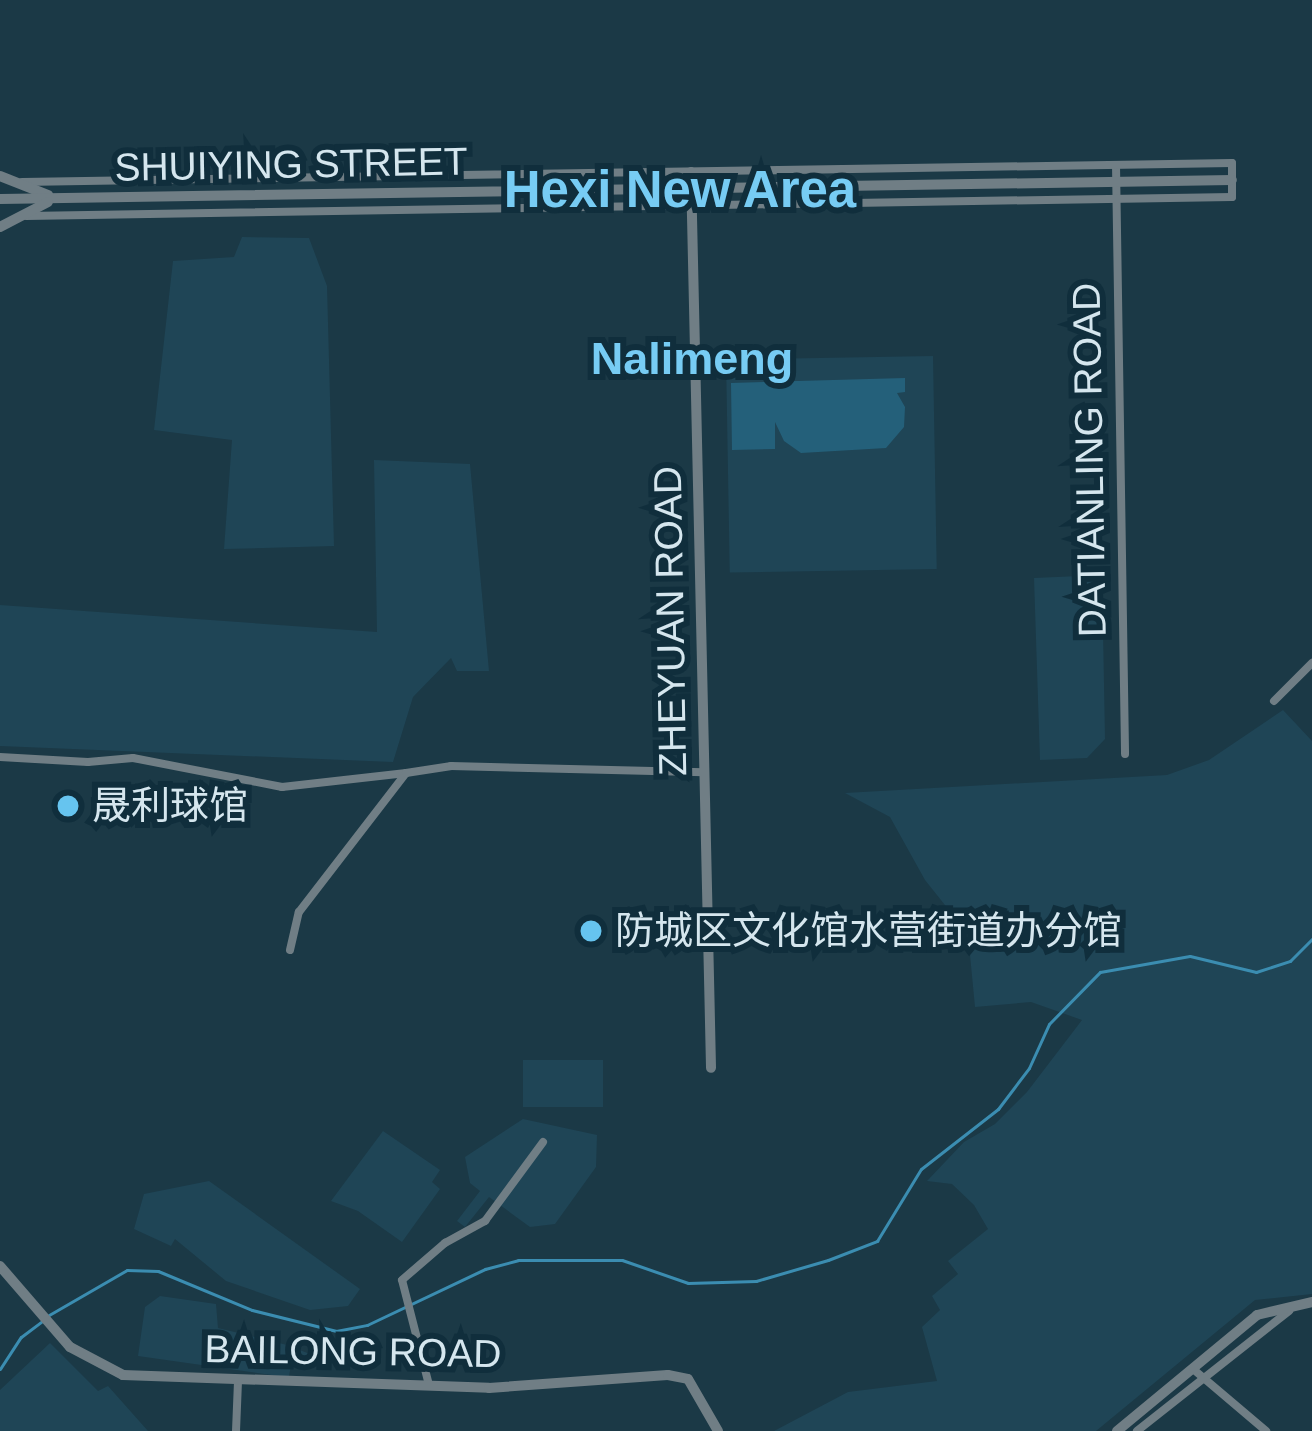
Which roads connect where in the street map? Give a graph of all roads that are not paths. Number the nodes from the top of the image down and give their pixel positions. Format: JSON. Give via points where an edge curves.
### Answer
{"nodes":[{"id":1,"x":1116,"y":165,"type":"junction"},
{"id":2,"x":691,"y":172,"type":"junction"},
{"id":3,"x":0,"y":176,"type":"edge"},
{"id":4,"x":1232,"y":180,"type":"junction"},
{"id":5,"x":14,"y":182,"type":"junction"},
{"id":6,"x":1116,"y":182,"type":"junction"},
{"id":7,"x":692,"y":188,"type":"junction"},
{"id":8,"x":56,"y":198,"type":"junction"},
{"id":9,"x":0,"y":199,"type":"edge"},
{"id":10,"x":1116,"y":199,"type":"junction"},
{"id":11,"x":692,"y":206,"type":"junction"},
{"id":12,"x":16,"y":216,"type":"junction"},
{"id":13,"x":0,"y":227,"type":"edge"},
{"id":14,"x":1312,"y":663,"type":"edge"},
{"id":15,"x":1274,"y":701,"type":"dead end"},
{"id":16,"x":1125,"y":754,"type":"dead end"},
{"id":17,"x":0,"y":757,"type":"edge"},
{"id":18,"x":704,"y":772,"type":"junction"},
{"id":19,"x":406,"y":773,"type":"junction"},
{"id":20,"x":290,"y":950,"type":"dead end"},
{"id":21,"x":711,"y":1068,"type":"dead end"},
{"id":22,"x":543,"y":1142,"type":"dead end"},
{"id":23,"x":0,"y":1266,"type":"edge"},
{"id":24,"x":1306,"y":1302,"type":"edge"},
{"id":25,"x":1198,"y":1373,"type":"junction"},
{"id":26,"x":238,"y":1382,"type":"junction"},
{"id":27,"x":430,"y":1387,"type":"junction"},
{"id":28,"x":236,"y":1431,"type":"edge"},
{"id":29,"x":718,"y":1431,"type":"edge"},
{"id":30,"x":1117,"y":1431,"type":"edge"},
{"id":31,"x":1137,"y":1431,"type":"edge"},
{"id":32,"x":1266,"y":1431,"type":"edge"}],
"edges":[{"from":1,"to":2,"type":"street"},
{"from":1,"to":4,"type":"street","via":[[1232,163]]},
{"from":1,"to":6,"type":"street","name":"DATIANLING ROAD"},
{"from":2,"to":5,"type":"street"},
{"from":2,"to":7,"type":"street","name":"ZHEYUAN ROAD"},
{"from":3,"to":5,"type":"street"},
{"from":4,"to":6,"type":"street","name":"SHUIYING STREET"},
{"from":4,"to":10,"type":"street","via":[[1232,197]]},
{"from":5,"to":8,"type":"street"},
{"from":6,"to":7,"type":"street","name":"SHUIYING STREET"},
{"from":6,"to":10,"type":"street","name":"DATIANLING ROAD"},
{"from":7,"to":8,"type":"street","name":"SHUIYING STREET"},
{"from":7,"to":11,"type":"street","name":"ZHEYUAN ROAD"},
{"from":8,"to":9,"type":"street","name":"SHUIYING STREET"},
{"from":8,"to":12,"type":"street"},
{"from":10,"to":11,"type":"street"},
{"from":10,"to":16,"type":"street","name":"DATIANLING ROAD"},
{"from":11,"to":12,"type":"street"},
{"from":11,"to":18,"type":"street","name":"ZHEYUAN ROAD"},
{"from":12,"to":13,"type":"street"},
{"from":14,"to":15,"type":"street"},
{"from":17,"to":19,"type":"street","via":[[133,758],[282,787]]},
{"from":18,"to":19,"type":"street","via":[[451,766]]},
{"from":18,"to":21,"type":"street","name":"ZHEYUAN ROAD"},
{"from":19,"to":20,"type":"street","via":[[299,912]]},
{"from":22,"to":27,"type":"street","via":[[485,1220],[402,1280]]},
{"from":23,"to":26,"type":"street","name":"BAILONG ROAD","via":[[91,1362],[123,1375]]},
{"from":24,"to":25,"type":"street","via":[[1257,1316]]},
{"from":25,"to":30,"type":"street"},
{"from":25,"to":31,"type":"street"},
{"from":25,"to":32,"type":"street"},
{"from":26,"to":27,"type":"street","name":"BAILONG ROAD"},
{"from":26,"to":28,"type":"street"},
{"from":27,"to":29,"type":"street","name":"BAILONG ROAD","via":[[668,1375],[688,1379]]}]}
